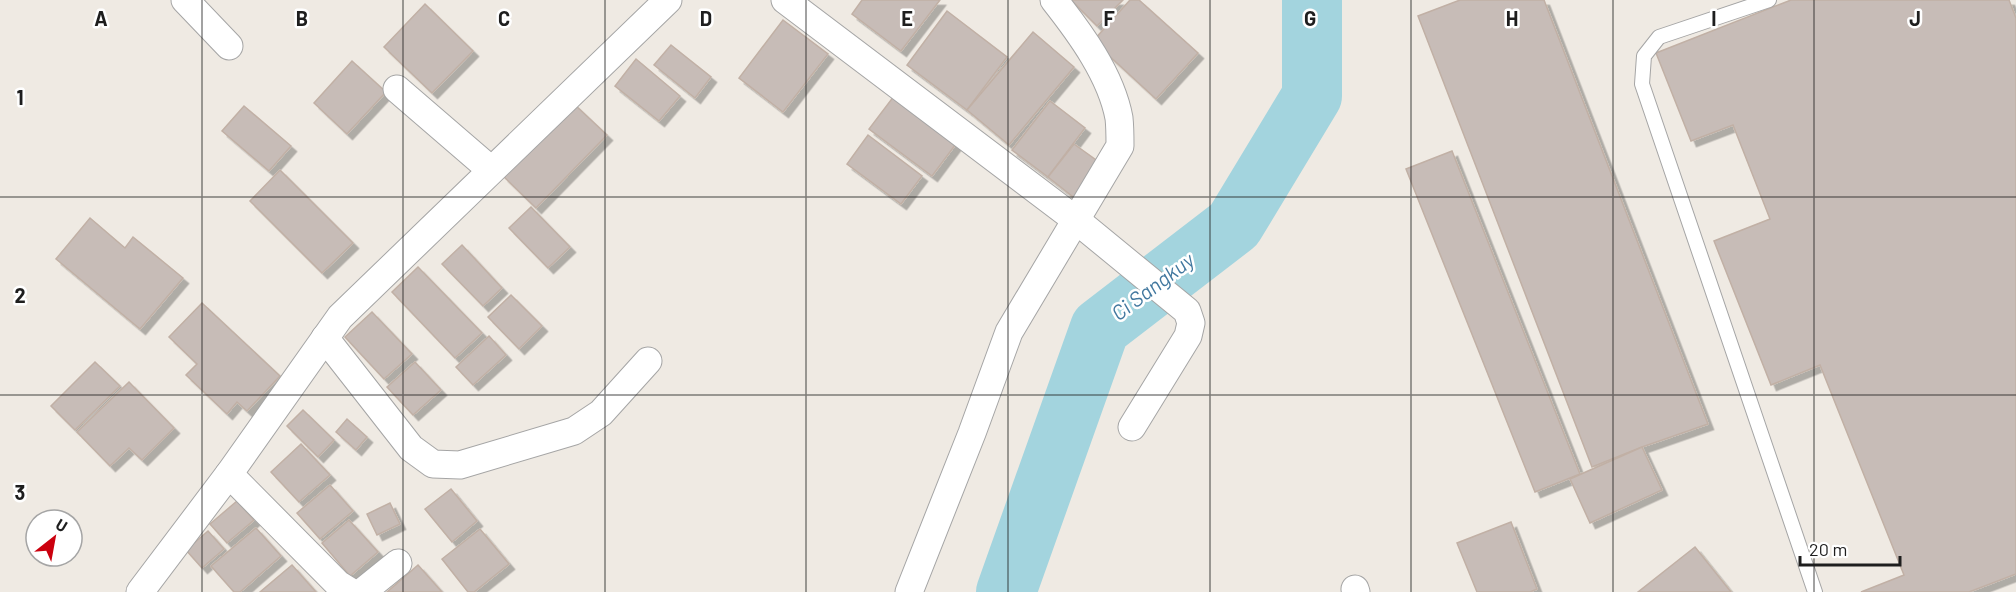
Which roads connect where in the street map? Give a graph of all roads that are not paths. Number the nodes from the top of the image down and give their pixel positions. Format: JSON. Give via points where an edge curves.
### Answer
{"nodes":[{"id":1,"x":185,"y":0,"type":"edge"},
{"id":2,"x":668,"y":0,"type":"edge"},
{"id":3,"x":785,"y":0,"type":"edge"},
{"id":4,"x":1054,"y":0,"type":"edge"},
{"id":5,"x":1769,"y":0,"type":"edge"},
{"id":6,"x":229,"y":46,"type":"dead end"},
{"id":7,"x":397,"y":89,"type":"dead end"},
{"id":8,"x":491,"y":170,"type":"junction"},
{"id":9,"x":1076,"y":220,"type":"junction"},
{"id":10,"x":325,"y":338,"type":"junction"},
{"id":11,"x":648,"y":361,"type":"dead end"},
{"id":12,"x":1132,"y":426,"type":"dead end"},
{"id":13,"x":229,"y":474,"type":"junction"},
{"id":14,"x":398,"y":563,"type":"dead end"},
{"id":15,"x":140,"y":592,"type":"edge"},
{"id":16,"x":351,"y":592,"type":"edge"},
{"id":17,"x":362,"y":592,"type":"edge"},
{"id":18,"x":909,"y":592,"type":"edge"},
{"id":19,"x":1815,"y":592,"type":"edge"}],
"edges":[{"from":1,"to":6,"type":"street"},
{"from":2,"to":8,"type":"street"},
{"from":3,"to":9,"type":"street"},
{"from":4,"to":9,"type":"street","via":[[1084,39],[1119,118],[1120,146]]},
{"from":5,"to":19,"type":"lane","via":[[1659,37],[1644,56],[1642,84]]},
{"from":7,"to":8,"type":"street"},
{"from":8,"to":10,"type":"street","via":[[340,317]]},
{"from":9,"to":12,"type":"street","via":[[1187,311],[1191,323],[1188,336]]},
{"from":9,"to":18,"type":"street","via":[[1009,332]]},
{"from":10,"to":11,"type":"street","via":[[411,448],[433,464],[460,465],[574,431],[601,413]]},
{"from":10,"to":13,"type":"street"},
{"from":13,"to":15,"type":"street"},
{"from":13,"to":16,"type":"street","via":[[338,584]]},
{"from":14,"to":17,"type":"street"}]}
